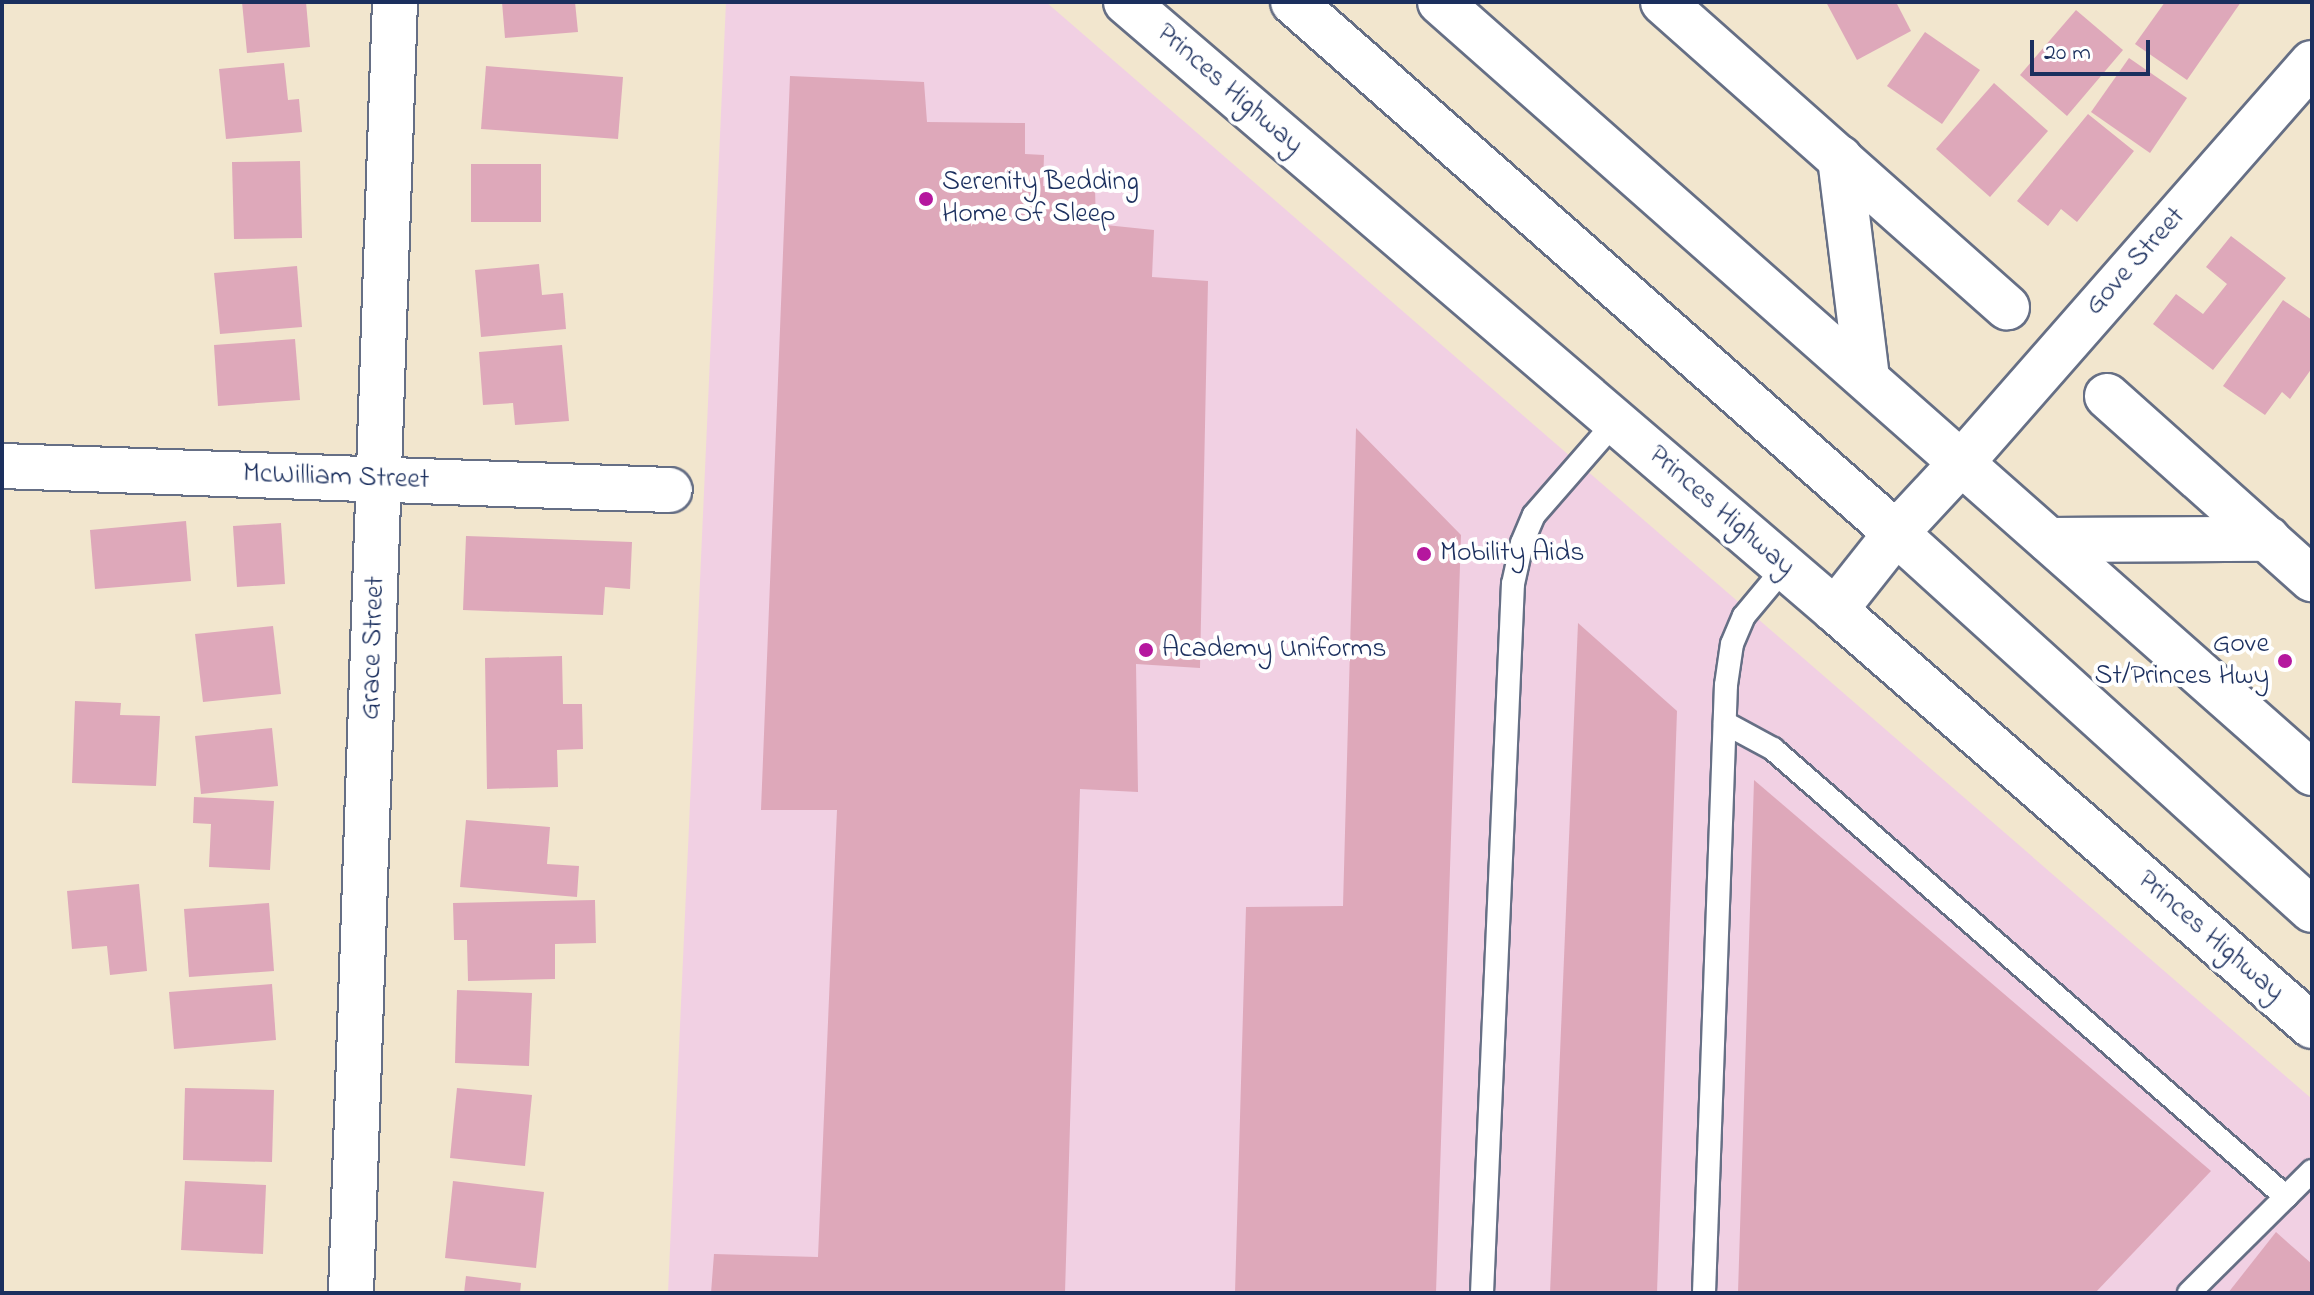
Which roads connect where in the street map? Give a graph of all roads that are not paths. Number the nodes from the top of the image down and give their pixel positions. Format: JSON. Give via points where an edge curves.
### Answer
{"nodes":[{"id":1,"x":395,"y":2,"type":"edge"},
{"id":2,"x":1126,"y":2,"type":"edge"},
{"id":3,"x":1293,"y":2,"type":"edge"},
{"id":4,"x":1440,"y":2,"type":"edge"},
{"id":5,"x":1663,"y":2,"type":"edge"},
{"id":6,"x":2312,"y":63,"type":"edge"},
{"id":7,"x":1840,"y":158,"type":"junction"},
{"id":8,"x":2007,"y":307,"type":"dead end"},
{"id":9,"x":1867,"y":378,"type":"junction"},
{"id":10,"x":2107,"y":396,"type":"dead end"},
{"id":11,"x":1615,"y":422,"type":"junction"},
{"id":12,"x":1962,"y":462,"type":"junction"},
{"id":13,"x":2,"y":466,"type":"edge"},
{"id":14,"x":380,"y":479,"type":"junction"},
{"id":15,"x":670,"y":490,"type":"dead end"},
{"id":16,"x":1896,"y":533,"type":"junction"},
{"id":17,"x":2268,"y":539,"type":"junction"},
{"id":18,"x":2049,"y":540,"type":"junction"},
{"id":19,"x":1785,"y":567,"type":"junction"},
{"id":20,"x":2312,"y":579,"type":"edge"},
{"id":21,"x":1835,"y":610,"type":"junction"},
{"id":22,"x":1725,"y":723,"type":"junction"},
{"id":23,"x":2312,"y":773,"type":"edge"},
{"id":24,"x":2312,"y":910,"type":"edge"},
{"id":25,"x":2312,"y":1026,"type":"edge"},
{"id":26,"x":2312,"y":1171,"type":"edge"},
{"id":27,"x":2286,"y":1197,"type":"junction"},
{"id":28,"x":351,"y":1293,"type":"edge"},
{"id":29,"x":1482,"y":1293,"type":"edge"},
{"id":30,"x":1704,"y":1293,"type":"edge"},
{"id":31,"x":2189,"y":1293,"type":"edge"}],
"edges":[{"from":1,"to":14,"type":"main road","name":"Grace Street"},
{"from":2,"to":11,"type":"main road","name":"Princes Highway"},
{"from":3,"to":16,"type":"main road"},
{"from":4,"to":9,"type":"main road"},
{"from":5,"to":7,"type":"main road"},
{"from":6,"to":12,"type":"main road","name":"Gove Street"},
{"from":7,"to":8,"type":"main road"},
{"from":7,"to":9,"type":"main road"},
{"from":9,"to":12,"type":"main road"},
{"from":10,"to":17,"type":"main road"},
{"from":11,"to":19,"type":"main road","name":"Princes Highway"},
{"from":11,"to":29,"type":"lane","via":[[1534,515],[1513,584]]},
{"from":12,"to":16,"type":"main road","name":"Gove Street"},
{"from":12,"to":18,"type":"main road"},
{"from":13,"to":14,"type":"main road","name":"McWilliam Street"},
{"from":14,"to":15,"type":"main road","name":"McWilliam Street"},
{"from":14,"to":28,"type":"main road","name":"Grace Street"},
{"from":16,"to":21,"type":"main road","name":"Gove Street"},
{"from":16,"to":24,"type":"main road"},
{"from":17,"to":18,"type":"main road"},
{"from":17,"to":20,"type":"main road"},
{"from":18,"to":23,"type":"main road"},
{"from":19,"to":21,"type":"main road","name":"Princes Highway"},
{"from":19,"to":22,"type":"lane","via":[[1744,616],[1732,644]]},
{"from":21,"to":25,"type":"main road","name":"Princes Highway"},
{"from":22,"to":27,"type":"lane","via":[[1773,749]]},
{"from":22,"to":30,"type":"lane"},
{"from":26,"to":27,"type":"lane"},
{"from":27,"to":31,"type":"lane"}]}
